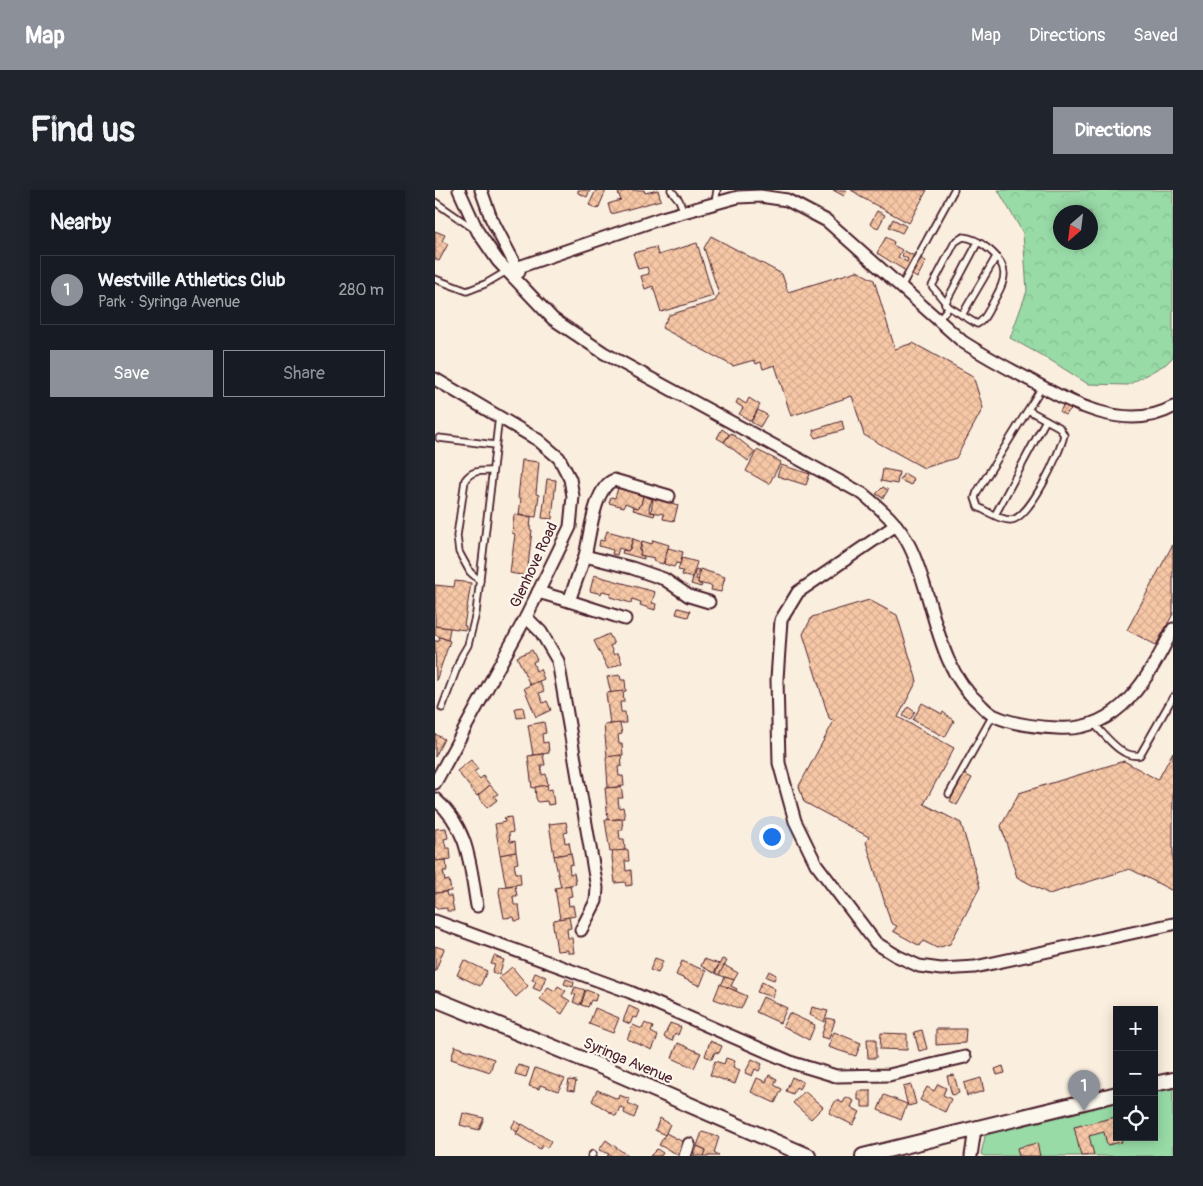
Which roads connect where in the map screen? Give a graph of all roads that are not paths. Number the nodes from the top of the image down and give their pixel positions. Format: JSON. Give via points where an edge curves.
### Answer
{"nodes":[{"id":1,"x":459,"y":190,"type":"edge"},
{"id":2,"x":481,"y":190,"type":"edge"},
{"id":3,"x":671,"y":190,"type":"edge"},
{"id":4,"x":717,"y":190,"type":"edge"},
{"id":5,"x":954,"y":190,"type":"edge"},
{"id":6,"x":435,"y":202,"type":"edge"},
{"id":7,"x":715,"y":204,"type":"junction"},
{"id":8,"x":684,"y":212,"type":"junction"},
{"id":9,"x":478,"y":232,"type":"junction"},
{"id":10,"x":978,"y":242,"type":"junction"},
{"id":11,"x":996,"y":257,"type":"junction"},
{"id":12,"x":512,"y":269,"type":"junction"},
{"id":13,"x":435,"y":279,"type":"edge"},
{"id":14,"x":901,"y":287,"type":"junction"},
{"id":15,"x":947,"y":305,"type":"junction"},
{"id":16,"x":961,"y":315,"type":"junction"},
{"id":17,"x":938,"y":320,"type":"junction"},
{"id":18,"x":435,"y":379,"type":"edge"},
{"id":19,"x":1042,"y":387,"type":"junction"},
{"id":20,"x":1173,"y":407,"type":"edge"},
{"id":21,"x":1028,"y":410,"type":"junction"},
{"id":22,"x":499,"y":416,"type":"junction"},
{"id":23,"x":1046,"y":420,"type":"junction"},
{"id":24,"x":439,"y":438,"type":"dead end"},
{"id":25,"x":495,"y":445,"type":"junction"},
{"id":26,"x":492,"y":471,"type":"junction"},
{"id":27,"x":669,"y":496,"type":"dead end"},
{"id":28,"x":995,"y":515,"type":"junction"},
{"id":29,"x":897,"y":524,"type":"junction"},
{"id":30,"x":585,"y":556,"type":"junction"},
{"id":31,"x":480,"y":580,"type":"junction"},
{"id":32,"x":538,"y":592,"type":"junction"},
{"id":33,"x":569,"y":601,"type":"junction"},
{"id":34,"x":709,"y":602,"type":"dead end"},
{"id":35,"x":526,"y":617,"type":"junction"},
{"id":36,"x":625,"y":619,"type":"dead end"},
{"id":37,"x":1173,"y":630,"type":"edge"},
{"id":38,"x":1173,"y":697,"type":"edge"},
{"id":39,"x":442,"y":708,"type":"dead end"},
{"id":40,"x":993,"y":715,"type":"junction"},
{"id":41,"x":1095,"y":725,"type":"junction"},
{"id":42,"x":435,"y":783,"type":"edge"},
{"id":43,"x":949,"y":794,"type":"dead end"},
{"id":44,"x":435,"y":799,"type":"edge"},
{"id":45,"x":477,"y":906,"type":"dead end"},
{"id":46,"x":435,"y":921,"type":"edge"},
{"id":47,"x":1173,"y":924,"type":"edge"},
{"id":48,"x":581,"y":930,"type":"dead end"},
{"id":49,"x":435,"y":999,"type":"edge"},
{"id":50,"x":965,"y":1057,"type":"dead end"},
{"id":51,"x":1173,"y":1080,"type":"edge"},
{"id":52,"x":1158,"y":1083,"type":"edge"},
{"id":53,"x":1113,"y":1095,"type":"edge"},
{"id":54,"x":975,"y":1129,"type":"junction"},
{"id":55,"x":689,"y":1144,"type":"dead end"},
{"id":56,"x":685,"y":1156,"type":"edge"},
{"id":57,"x":808,"y":1156,"type":"edge"},
{"id":58,"x":863,"y":1156,"type":"edge"},
{"id":59,"x":971,"y":1156,"type":"edge"}],
"edges":[{"from":1,"to":9,"type":"street"},
{"from":2,"to":12,"type":"street"},
{"from":3,"to":8,"type":"lane"},
{"from":4,"to":7,"type":"lane"},
{"from":5,"to":14,"type":"lane"},
{"from":6,"to":9,"type":"lane"},
{"from":7,"to":8,"type":"street"},
{"from":7,"to":14,"type":"street","via":[[739,197],[787,200],[827,221]]},
{"from":8,"to":12,"type":"street"},
{"from":9,"to":12,"type":"street"},
{"from":10,"to":11,"type":"lane"},
{"from":10,"to":15,"type":"lane"},
{"from":10,"to":15,"type":"lane","via":[[963,237],[955,242],[932,286]]},
{"from":11,"to":16,"type":"lane"},
{"from":11,"to":16,"type":"lane","via":[[1003,267],[1003,280],[987,313],[977,324]]},
{"from":12,"to":13,"type":"lane","via":[[467,291]]},
{"from":12,"to":29,"type":"street","via":[[520,284],[553,319],[578,337],[863,494]]},
{"from":14,"to":17,"type":"street"},
{"from":15,"to":16,"type":"lane"},
{"from":15,"to":17,"type":"lane"},
{"from":17,"to":19,"type":"street","via":[[987,358]]},
{"from":18,"to":22,"type":"street","name":"Glenhove Road"},
{"from":19,"to":20,"type":"street","via":[[1089,410],[1124,416],[1149,415]]},
{"from":19,"to":21,"type":"lane"},
{"from":21,"to":23,"type":"lane"},
{"from":21,"to":28,"type":"lane","via":[[975,498],[978,507]]},
{"from":22,"to":25,"type":"lane"},
{"from":22,"to":32,"type":"street","name":"Glenhove Road","via":[[538,440],[559,458],[570,479],[573,496],[570,528]]},
{"from":23,"to":28,"type":"lane"},
{"from":23,"to":28,"type":"lane","via":[[1059,427],[1064,435],[1047,476],[1022,516],[1011,520]]},
{"from":24,"to":25,"type":"lane"},
{"from":25,"to":26,"type":"lane"},
{"from":26,"to":31,"type":"lane"},
{"from":26,"to":31,"type":"lane","via":[[478,471],[469,474],[465,480],[457,528],[462,562]]},
{"from":27,"to":30,"type":"street","via":[[614,480],[607,482],[599,493]]},
{"from":29,"to":40,"type":"street","via":[[911,547],[955,677],[969,695]]},
{"from":29,"to":47,"type":"street","via":[[798,592],[781,620],[777,679],[779,763],[795,821],[816,864],[875,943],[919,966],[941,969],[975,967]]},
{"from":30,"to":33,"type":"street"},
{"from":30,"to":34,"type":"street","via":[[664,579],[689,596]]},
{"from":31,"to":39,"type":"lane","via":[[471,634]]},
{"from":32,"to":33,"type":"street"},
{"from":32,"to":35,"type":"street","name":"Glenhove Road"},
{"from":33,"to":36,"type":"street"},
{"from":35,"to":42,"type":"street","name":"Glenhove Road"},
{"from":35,"to":48,"type":"street","via":[[541,632],[558,661],[594,864],[596,901]]},
{"from":37,"to":41,"type":"street","via":[[1139,687],[1113,713]]},
{"from":38,"to":41,"type":"lane","via":[[1140,755],[1127,754]]},
{"from":40,"to":41,"type":"street","via":[[1036,727],[1062,729]]},
{"from":40,"to":43,"type":"lane"},
{"from":44,"to":45,"type":"street","via":[[450,814],[464,837]]},
{"from":46,"to":50,"type":"street","via":[[630,992],[793,1063],[836,1076],[889,1075]]},
{"from":49,"to":57,"type":"street","name":"Syringa Avenue"},
{"from":51,"to":52,"type":"street"},
{"from":53,"to":54,"type":"street"},
{"from":54,"to":58,"type":"street"},
{"from":54,"to":59,"type":"street"},
{"from":55,"to":56,"type":"street"}]}
